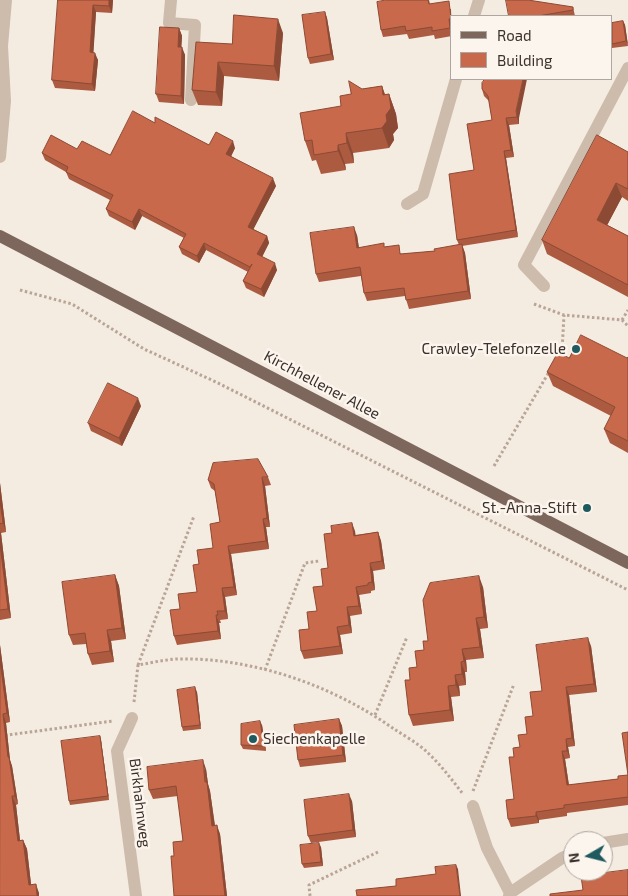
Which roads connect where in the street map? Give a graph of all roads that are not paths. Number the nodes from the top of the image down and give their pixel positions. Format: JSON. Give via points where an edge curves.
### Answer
{"nodes":[{"id":1,"x":6,"y":0,"type":"edge"},
{"id":2,"x":171,"y":0,"type":"edge"},
{"id":3,"x":479,"y":0,"type":"edge"},
{"id":4,"x":474,"y":15,"type":"edge"},
{"id":5,"x":1,"y":48,"type":"edge"},
{"id":6,"x":628,"y":68,"type":"edge"},
{"id":7,"x":456,"y":80,"type":"edge"},
{"id":8,"x":191,"y":100,"type":"edge"},
{"id":9,"x":0,"y":156,"type":"edge"},
{"id":10,"x":407,"y":204,"type":"dead end"},
{"id":11,"x":0,"y":236,"type":"edge"},
{"id":12,"x":544,"y":286,"type":"dead end"},
{"id":13,"x":628,"y":562,"type":"edge"},
{"id":14,"x":132,"y":718,"type":"road end"},
{"id":15,"x":471,"y":803,"type":"road end"},
{"id":16,"x":628,"y":839,"type":"edge"},
{"id":17,"x":613,"y":841,"type":"edge"},
{"id":18,"x":563,"y":858,"type":"edge"},
{"id":19,"x":509,"y":895,"type":"edge"},
{"id":20,"x":136,"y":896,"type":"edge"}],
"edges":[{"from":1,"to":5,"type":"street"},
{"from":2,"to":8,"type":"street","via":[[169,23],[195,25]]},
{"from":3,"to":4,"type":"street"},
{"from":5,"to":9,"type":"street","via":[[5,101]]},
{"from":6,"to":12,"type":"street","via":[[524,265]]},
{"from":7,"to":10,"type":"street","via":[[422,194]]},
{"from":11,"to":13,"type":"main road","name":"Kirchhellener Allee"},
{"from":14,"to":20,"type":"street","name":"Birkhahnweg","via":[[117,751]]},
{"from":15,"to":19,"type":"street"},
{"from":16,"to":17,"type":"street"},
{"from":18,"to":19,"type":"street"}]}
